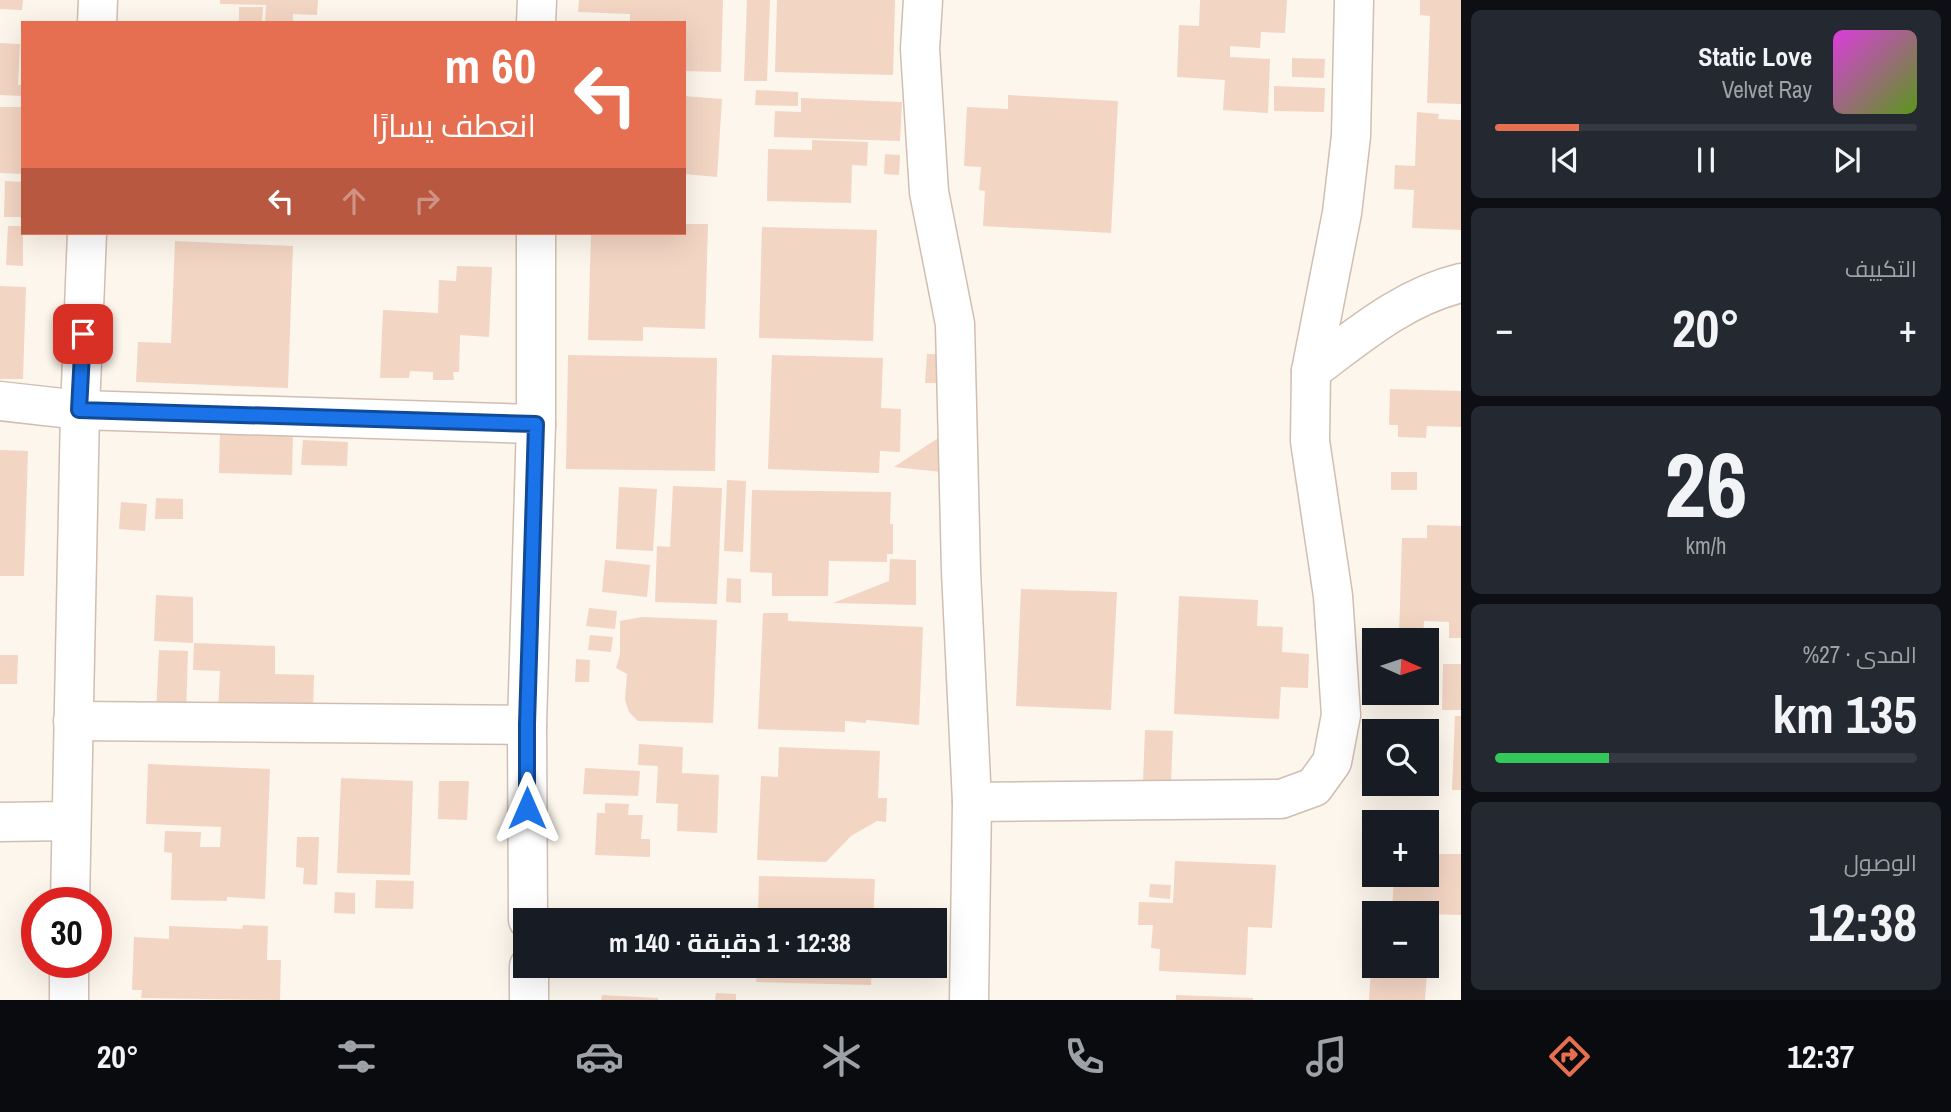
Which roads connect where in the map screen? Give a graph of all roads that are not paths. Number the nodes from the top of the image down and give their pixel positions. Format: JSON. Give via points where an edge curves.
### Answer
{"nodes":[{"id":1,"x":97,"y":0,"type":"edge"},
{"id":2,"x":537,"y":0,"type":"edge"},
{"id":3,"x":923,"y":0,"type":"edge"},
{"id":4,"x":1354,"y":0,"type":"edge"},
{"id":5,"x":97,"y":21,"type":"edge"},
{"id":6,"x":537,"y":21,"type":"edge"},
{"id":7,"x":87,"y":235,"type":"edge"},
{"id":8,"x":536,"y":235,"type":"edge"},
{"id":9,"x":1461,"y":284,"type":"edge"},
{"id":10,"x":1311,"y":371,"type":"junction"},
{"id":11,"x":0,"y":401,"type":"edge"},
{"id":12,"x":79,"y":410,"type":"junction"},
{"id":13,"x":536,"y":424,"type":"junction"},
{"id":14,"x":73,"y":721,"type":"junction"},
{"id":15,"x":527,"y":724,"type":"junction"},
{"id":16,"x":972,"y":802,"type":"junction"},
{"id":17,"x":70,"y":821,"type":"junction"},
{"id":18,"x":0,"y":822,"type":"edge"},
{"id":19,"x":70,"y":887,"type":"edge"},
{"id":20,"x":528,"y":908,"type":"edge"},
{"id":21,"x":69,"y":978,"type":"edge"},
{"id":22,"x":529,"y":978,"type":"edge"},
{"id":23,"x":69,"y":1000,"type":"edge"},
{"id":24,"x":529,"y":1000,"type":"edge"},
{"id":25,"x":969,"y":1000,"type":"edge"}],
"edges":[{"from":1,"to":5,"type":"street"},
{"from":2,"to":6,"type":"street"},
{"from":3,"to":16,"type":"street","via":[[920,49],[929,192],[955,324]]},
{"from":4,"to":10,"type":"street","via":[[1351,136],[1342,213]]},
{"from":7,"to":12,"type":"street"},
{"from":8,"to":13,"type":"street"},
{"from":9,"to":10,"type":"street","via":[[1391,311]]},
{"from":10,"to":16,"type":"street","via":[[1310,441],[1333,596],[1341,715],[1332,762],[1314,787],[1281,799]]},
{"from":11,"to":12,"type":"street"},
{"from":12,"to":13,"type":"street"},
{"from":12,"to":14,"type":"street"},
{"from":13,"to":15,"type":"street"},
{"from":14,"to":15,"type":"street"},
{"from":14,"to":17,"type":"street"},
{"from":15,"to":20,"type":"street"},
{"from":16,"to":25,"type":"street"},
{"from":17,"to":18,"type":"street"},
{"from":17,"to":19,"type":"street"},
{"from":21,"to":23,"type":"street"},
{"from":22,"to":24,"type":"street"}]}
